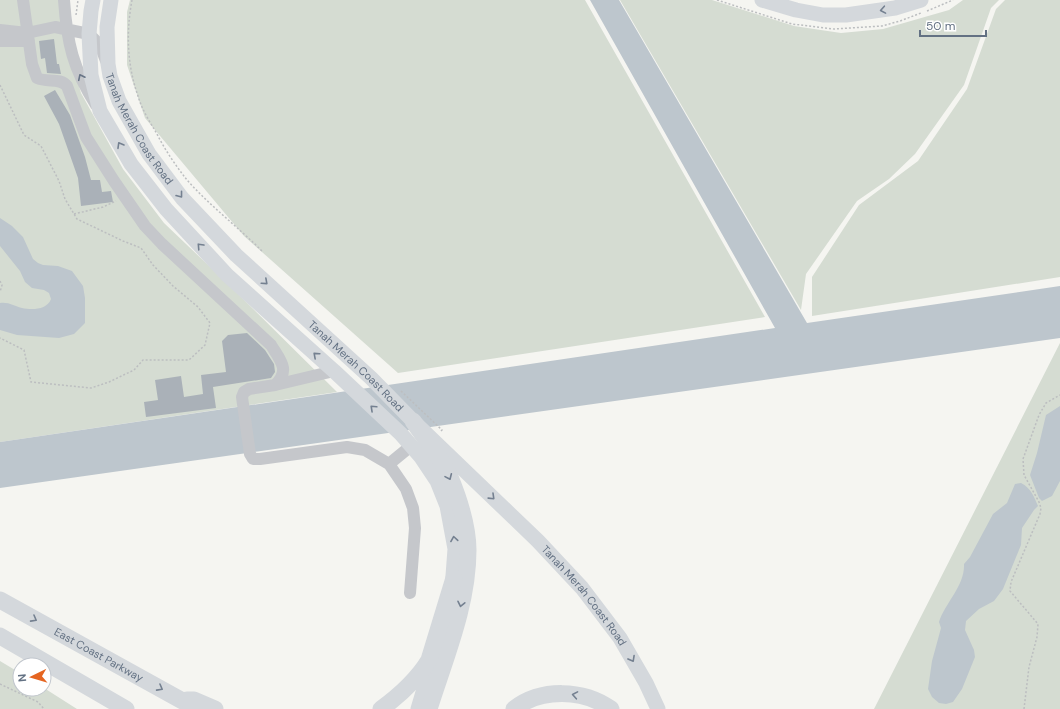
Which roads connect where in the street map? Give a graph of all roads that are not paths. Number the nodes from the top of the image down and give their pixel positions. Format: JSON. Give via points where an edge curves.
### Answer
{"nodes":[{"id":1,"x":23,"y":0,"type":"edge"},
{"id":2,"x":64,"y":0,"type":"edge"},
{"id":3,"x":93,"y":0,"type":"edge"},
{"id":4,"x":762,"y":0,"type":"edge"},
{"id":5,"x":921,"y":0,"type":"edge"},
{"id":6,"x":110,"y":4,"type":"edge"},
{"id":7,"x":66,"y":29,"type":"junction"},
{"id":8,"x":0,"y":30,"type":"edge"},
{"id":9,"x":89,"y":34,"type":"junction"},
{"id":10,"x":28,"y":37,"type":"junction"},
{"id":11,"x":0,"y":41,"type":"edge"},
{"id":12,"x":108,"y":64,"type":"junction"},
{"id":13,"x":100,"y":111,"type":"junction"},
{"id":14,"x":236,"y":255,"type":"junction"},
{"id":15,"x":227,"y":275,"type":"junction"},
{"id":16,"x":339,"y":376,"type":"junction"},
{"id":17,"x":275,"y":385,"type":"junction"},
{"id":18,"x":413,"y":421,"type":"junction"},
{"id":19,"x":411,"y":446,"type":"junction"},
{"id":20,"x":389,"y":464,"type":"junction"},
{"id":21,"x":454,"y":578,"type":"junction"},
{"id":22,"x":410,"y":593,"type":"dead end"},
{"id":23,"x":0,"y":600,"type":"edge"},
{"id":24,"x":0,"y":636,"type":"edge"},
{"id":25,"x":36,"y":657,"type":"edge"},
{"id":26,"x":52,"y":667,"type":"edge"},
{"id":27,"x":52,"y":668,"type":"edge"},
{"id":28,"x":182,"y":700,"type":"junction"},
{"id":29,"x":108,"y":709,"type":"edge"},
{"id":30,"x":126,"y":709,"type":"edge"},
{"id":31,"x":197,"y":709,"type":"edge"},
{"id":32,"x":215,"y":709,"type":"edge"},
{"id":33,"x":381,"y":709,"type":"edge"},
{"id":34,"x":418,"y":709,"type":"edge"},
{"id":35,"x":429,"y":709,"type":"edge"},
{"id":36,"x":514,"y":709,"type":"edge"},
{"id":37,"x":611,"y":709,"type":"edge"},
{"id":38,"x":658,"y":709,"type":"edge"}],
"edges":[{"from":1,"to":10,"type":"lane"},
{"from":2,"to":7,"type":"lane"},
{"from":3,"to":9,"type":"main road","name":"Tanah Merah Coast Road"},
{"from":5,"to":4,"type":"main road","one_way":true,"via":[[895,8],[846,15],[823,15]]},
{"from":6,"to":9,"type":"lane","via":[[101,23]]},
{"from":6,"to":12,"type":"main road","name":"Tanah Merah Coast Road","via":[[106,27]]},
{"from":7,"to":9,"type":"lane"},
{"from":7,"to":10,"type":"lane","via":[[55,27]]},
{"from":13,"to":7,"type":"lane","one_way":true,"via":[[78,72]]},
{"from":8,"to":10,"type":"lane"},
{"from":9,"to":12,"type":"lane","via":[[100,45]]},
{"from":9,"to":13,"type":"main road","name":"Tanah Merah Coast Road","via":[[91,75]]},
{"from":10,"to":11,"type":"lane"},
{"from":10,"to":17,"type":"lane","via":[[37,78],[64,83],[86,137],[145,226],[271,345],[284,374]]},
{"from":12,"to":14,"type":"main road","name":"Tanah Merah Coast Road","one_way":true,"via":[[118,101],[149,154],[182,198]]},
{"from":15,"to":13,"type":"main road","name":"Tanah Merah Coast Road","one_way":true,"via":[[166,209],[131,164]]},
{"from":14,"to":15,"type":"main road","via":[[228,261]]},
{"from":14,"to":18,"type":"main road","name":"Tanah Merah Coast Road","one_way":true,"via":[[371,378]]},
{"from":16,"to":15,"type":"main road","name":"Tanah Merah Coast Road","one_way":true},
{"from":16,"to":17,"type":"lane"},
{"from":19,"to":16,"type":"main road","name":"Tanah Merah Coast Road","one_way":true},
{"from":17,"to":20,"type":"lane","via":[[249,389],[242,397],[250,454],[253,459],[347,447],[365,450]]},
{"from":18,"to":35,"type":"highway","one_way":true,"via":[[449,476],[459,502],[468,550],[460,608]]},
{"from":18,"to":38,"type":"main road","name":"Tanah Merah Coast Road","one_way":true,"via":[[538,541],[582,588],[620,638]]},
{"from":19,"to":20,"type":"lane"},
{"from":21,"to":19,"type":"main road","name":"Tanah Merah Coast Road","one_way":true,"via":[[455,548],[447,506],[437,481]]},
{"from":20,"to":22,"type":"lane","via":[[406,489],[413,508],[416,528]]},
{"from":21,"to":33,"type":"highway","via":[[429,660],[413,682]]},
{"from":21,"to":34,"type":"main road","name":"Tanah Merah Coast Road","via":[[447,614]]},
{"from":23,"to":28,"type":"highway","name":"East Coast Parkway","one_way":true},
{"from":24,"to":25,"type":"highway"},
{"from":26,"to":30,"type":"highway"},
{"from":27,"to":29,"type":"highway"},
{"from":28,"to":31,"type":"highway","name":"East Coast Parkway"},
{"from":28,"to":32,"type":"highway","via":[[194,700]]},
{"from":37,"to":36,"type":"highway","one_way":true,"via":[[589,697],[567,694],[545,695],[522,703]]}]}
